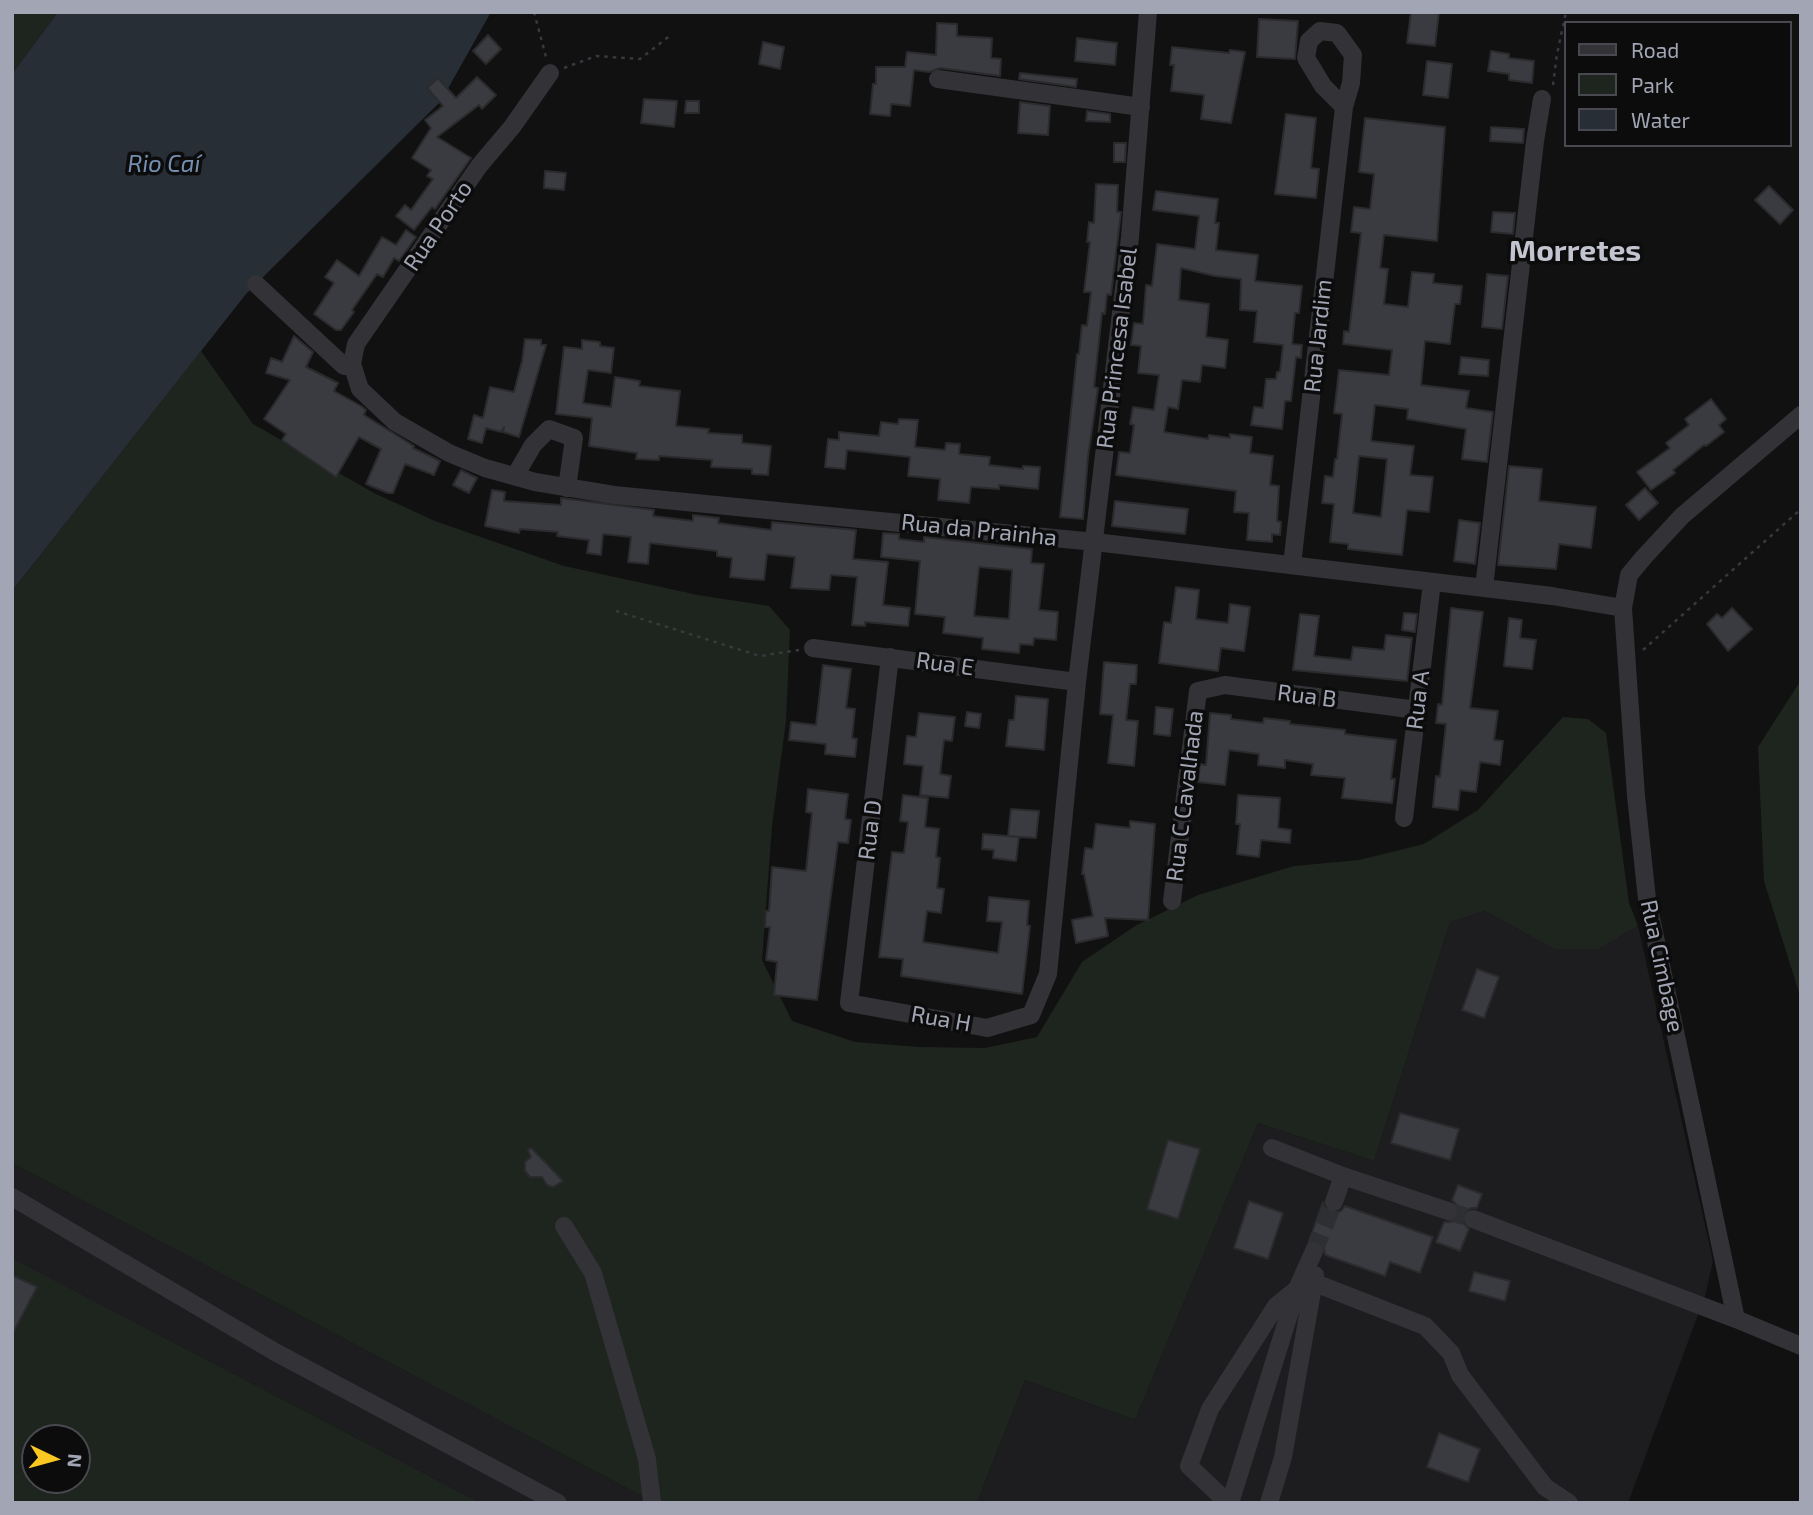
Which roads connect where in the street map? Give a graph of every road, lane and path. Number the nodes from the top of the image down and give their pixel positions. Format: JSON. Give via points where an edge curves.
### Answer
{"nodes":[{"id":1,"x":534,"y":12,"type":"edge"},
{"id":2,"x":1148,"y":12,"type":"edge"},
{"id":3,"x":1564,"y":21,"type":"edge"},
{"id":4,"x":672,"y":34,"type":"dead end"},
{"id":5,"x":550,"y":73,"type":"junction"},
{"id":6,"x":938,"y":79,"type":"dead end"},
{"id":7,"x":1542,"y":99,"type":"joint"},
{"id":8,"x":1141,"y":107,"type":"junction"},
{"id":9,"x":1344,"y":107,"type":"dead end"},
{"id":10,"x":256,"y":284,"type":"dead end"},
{"id":11,"x":352,"y":364,"type":"junction"},
{"id":12,"x":1801,"y":415,"type":"edge"},
{"id":13,"x":515,"y":476,"type":"junction"},
{"id":14,"x":567,"y":488,"type":"junction"},
{"id":15,"x":1801,"y":509,"type":"edge"},
{"id":16,"x":1095,"y":542,"type":"junction"},
{"id":17,"x":1292,"y":565,"type":"junction"},
{"id":18,"x":1432,"y":582,"type":"junction"},
{"id":19,"x":1484,"y":588,"type":"junction"},
{"id":20,"x":1623,"y":608,"type":"junction"},
{"id":21,"x":616,"y":611,"type":"dead end"},
{"id":22,"x":813,"y":648,"type":"joint"},
{"id":23,"x":890,"y":657,"type":"junction"},
{"id":24,"x":1627,"y":664,"type":"junction"},
{"id":25,"x":1077,"y":682,"type":"junction"},
{"id":26,"x":1198,"y":691,"type":"joint"},
{"id":27,"x":1417,"y":710,"type":"junction"},
{"id":28,"x":1405,"y":818,"type":"dead end"},
{"id":29,"x":1172,"y":901,"type":"dead end"},
{"id":30,"x":849,"y":1003,"type":"joint"},
{"id":31,"x":1272,"y":1148,"type":"dead end"},
{"id":32,"x":1343,"y":1176,"type":"junction"},
{"id":33,"x":12,"y":1197,"type":"edge"},
{"id":34,"x":1334,"y":1202,"type":"tunnel mouth"},
{"id":35,"x":1448,"y":1211,"type":"tunnel mouth"},
{"id":36,"x":1473,"y":1219,"type":"tunnel mouth"},
{"id":37,"x":564,"y":1226,"type":"dead end"},
{"id":38,"x":1315,"y":1283,"type":"junction"},
{"id":39,"x":1297,"y":1289,"type":"junction"},
{"id":40,"x":1736,"y":1319,"type":"junction"},
{"id":41,"x":1801,"y":1346,"type":"edge"},
{"id":42,"x":1565,"y":1502,"type":"edge"},
{"id":43,"x":558,"y":1503,"type":"edge"},
{"id":44,"x":652,"y":1503,"type":"edge"},
{"id":45,"x":1229,"y":1503,"type":"edge"},
{"id":46,"x":1269,"y":1503,"type":"edge"}],
"edges":[{"from":1,"to":5,"type":"path"},
{"from":2,"to":8,"type":"street","name":"Rua Princesa Isabel"},
{"from":3,"to":7,"type":"path","via":[[1551,99]]},
{"from":4,"to":5,"type":"path","via":[[640,59],[596,56]]},
{"from":5,"to":11,"type":"street","name":"Rua Porto","via":[[478,166],[356,344]]},
{"from":6,"to":8,"type":"street"},
{"from":7,"to":19,"type":"street"},
{"from":8,"to":16,"type":"street","name":"Rua Princesa Isabel"},
{"from":9,"to":17,"type":"street","name":"Rua Jardim"},
{"from":10,"to":11,"type":"street","via":[[344,366]]},
{"from":11,"to":13,"type":"street","name":"Rua da Prainha","via":[[360,389],[395,422],[449,453]]},
{"from":12,"to":20,"type":"street","name":"Rua Cimbage","via":[[1682,516],[1644,557],[1629,575]]},
{"from":13,"to":14,"type":"street","name":"Rua da Prainha"},
{"from":13,"to":14,"type":"street","via":[[533,445],[549,429],[574,438]]},
{"from":14,"to":16,"type":"street","name":"Rua da Prainha"},
{"from":15,"to":24,"type":"path"},
{"from":16,"to":17,"type":"street","name":"Rua da Prainha"},
{"from":16,"to":25,"type":"street","name":"Rua Princesa Isabel"},
{"from":17,"to":18,"type":"street","name":"Rua da Prainha"},
{"from":18,"to":19,"type":"street","name":"Rua da Prainha"},
{"from":18,"to":27,"type":"street","name":"Rua A"},
{"from":19,"to":20,"type":"street","name":"Rua da Prainha"},
{"from":20,"to":24,"type":"street","name":"Rua Cimbage"},
{"from":21,"to":22,"type":"path","via":[[760,656]]},
{"from":22,"to":23,"type":"street","name":"Rua E"},
{"from":23,"to":25,"type":"street","name":"Rua E"},
{"from":23,"to":30,"type":"street","name":"Rua D"},
{"from":24,"to":40,"type":"street","name":"Rua Cimbage","via":[[1647,899]]},
{"from":25,"to":30,"type":"street","name":"Rua H","via":[[1048,974],[1031,1015],[987,1028]]},
{"from":26,"to":27,"type":"street","name":"Rua B","via":[[1225,685]]},
{"from":26,"to":29,"type":"street","name":"Rua C Cavalhada"},
{"from":27,"to":28,"type":"street","name":"Rua A"},
{"from":31,"to":32,"type":"street"},
{"from":32,"to":34,"type":"street"},
{"from":32,"to":35,"type":"street"},
{"from":33,"to":43,"type":"street","via":[[275,1352]]},
{"from":36,"to":40,"type":"street"},
{"from":37,"to":44,"type":"street","via":[[593,1273],[647,1459]]},
{"from":38,"to":39,"type":"street"},
{"from":38,"to":39,"type":"street","via":[[1314,1251]]},
{"from":38,"to":42,"type":"street","via":[[1425,1326],[1451,1353],[1460,1375],[1545,1487]]},
{"from":38,"to":46,"type":"street","via":[[1283,1457]]},
{"from":39,"to":45,"type":"street"},
{"from":39,"to":45,"type":"street","via":[[1276,1306],[1210,1409],[1189,1466]]},
{"from":40,"to":41,"type":"street"}]}
